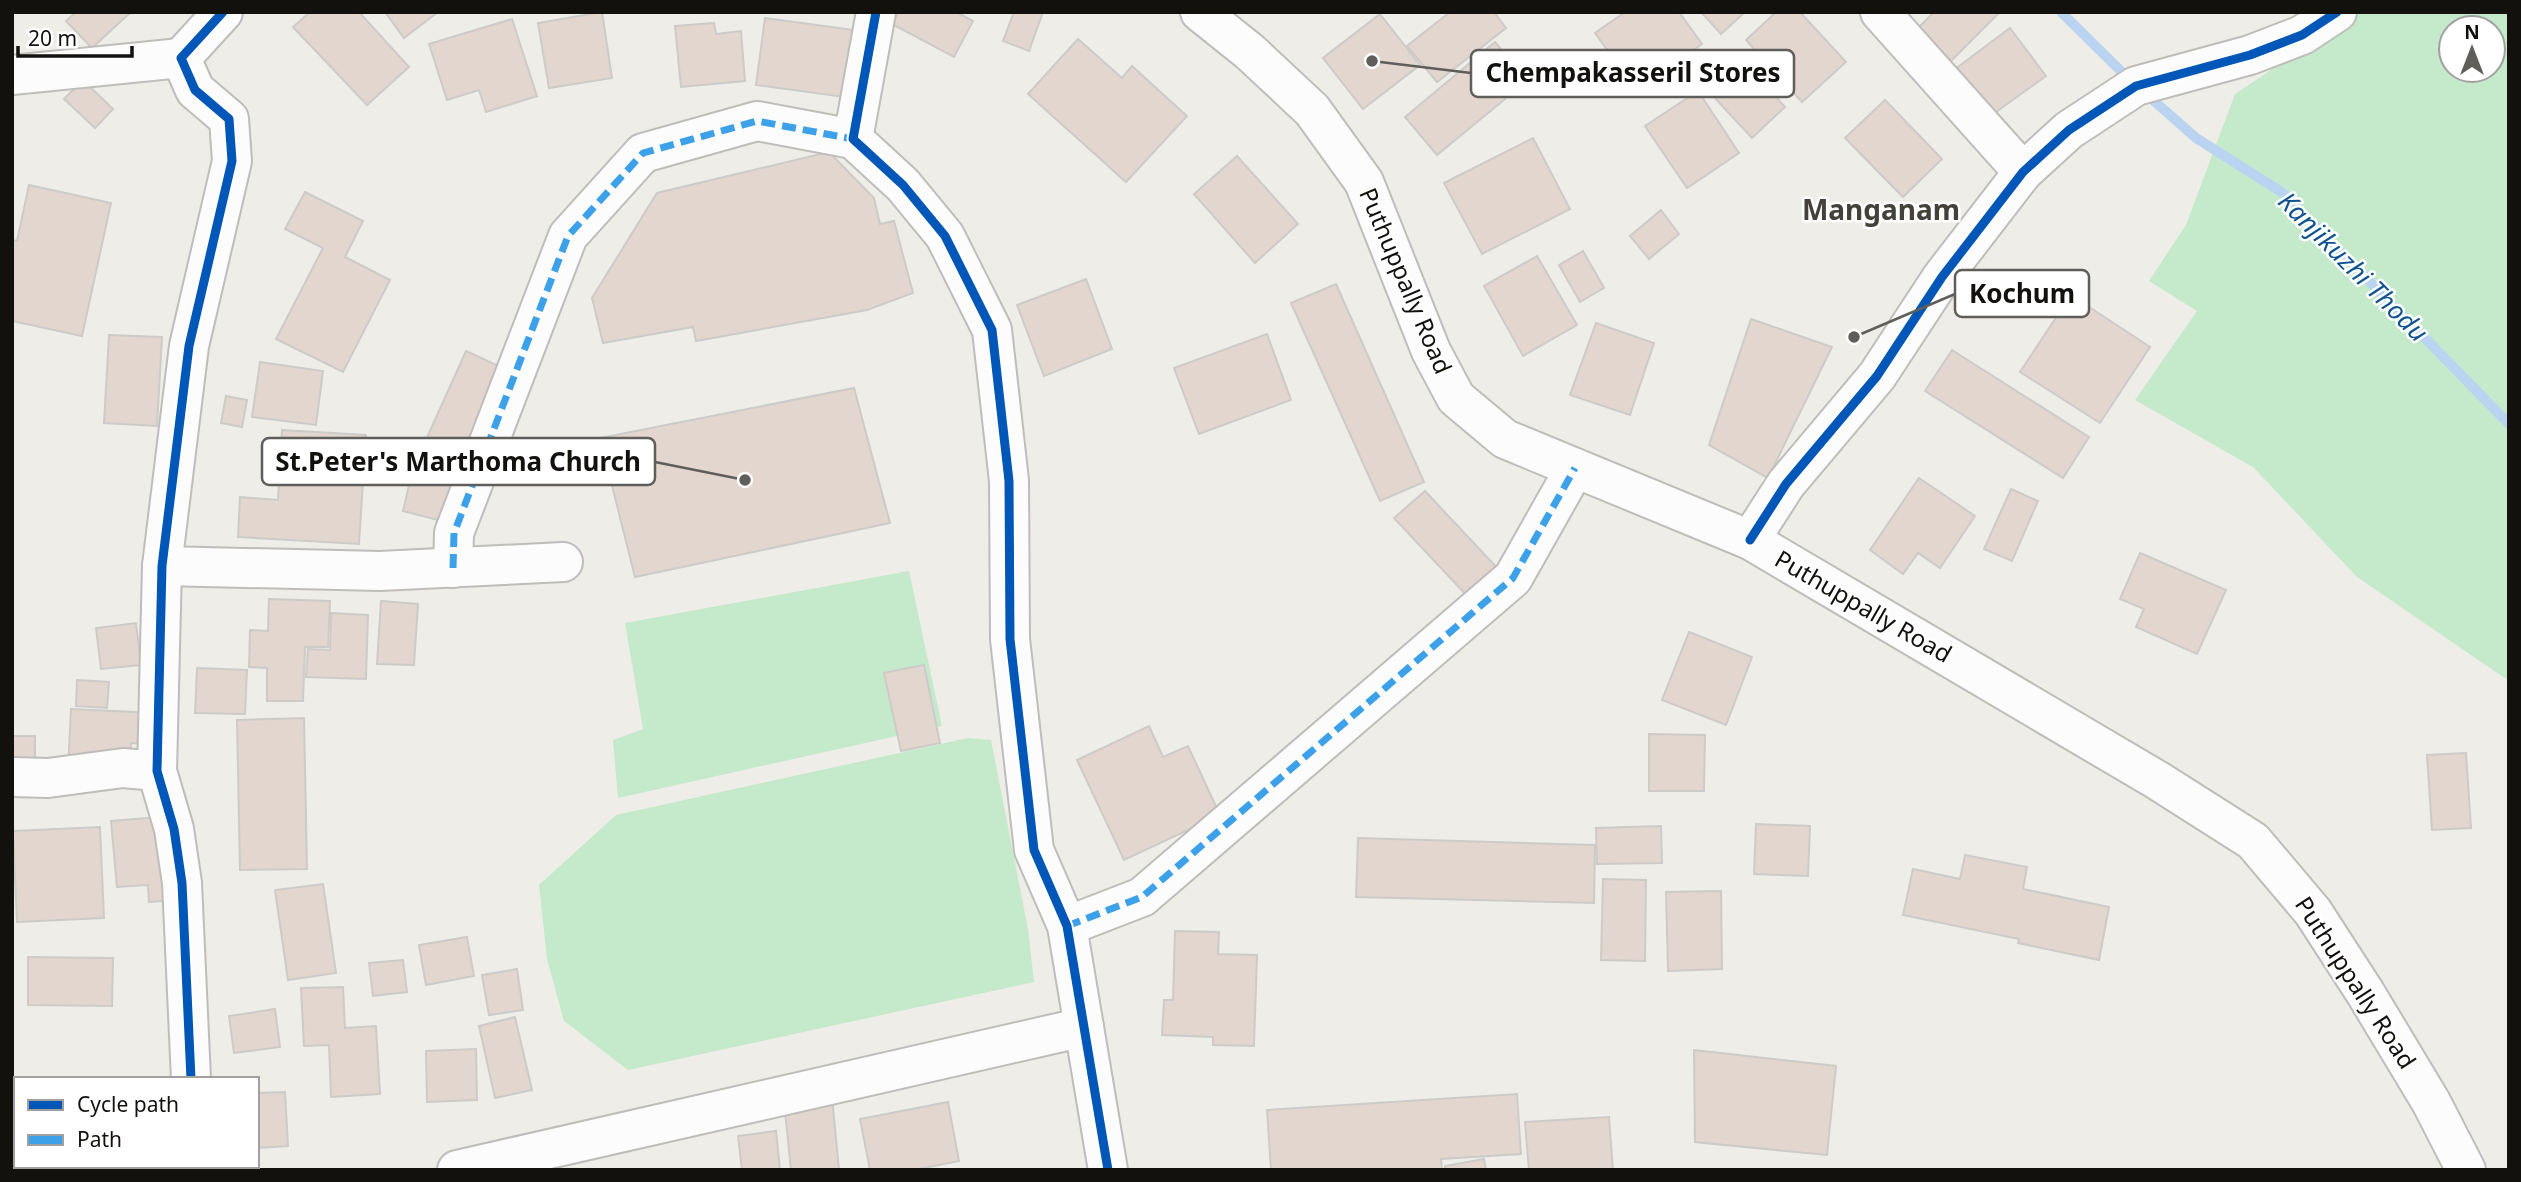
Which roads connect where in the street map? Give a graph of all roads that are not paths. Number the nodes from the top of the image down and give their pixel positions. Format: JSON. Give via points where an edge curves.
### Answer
{"nodes":[{"id":1,"x":222,"y":12,"type":"edge"},
{"id":2,"x":876,"y":12,"type":"edge"},
{"id":3,"x":1200,"y":12,"type":"edge"},
{"id":4,"x":1880,"y":12,"type":"edge"},
{"id":5,"x":2337,"y":12,"type":"edge"},
{"id":6,"x":181,"y":58,"type":"junction"},
{"id":7,"x":12,"y":75,"type":"edge"},
{"id":8,"x":853,"y":139,"type":"junction"},
{"id":9,"x":2022,"y":172,"type":"junction"},
{"id":10,"x":1575,"y":468,"type":"junction"},
{"id":11,"x":1750,"y":540,"type":"junction"},
{"id":12,"x":563,"y":562,"type":"dead end"},
{"id":13,"x":162,"y":566,"type":"junction"},
{"id":14,"x":453,"y":568,"type":"junction"},
{"id":15,"x":157,"y":771,"type":"junction"},
{"id":16,"x":12,"y":777,"type":"edge"},
{"id":17,"x":1067,"y":926,"type":"junction"},
{"id":18,"x":1084,"y":1027,"type":"junction"},
{"id":19,"x":191,"y":1077,"type":"edge"},
{"id":20,"x":457,"y":1170,"type":"edge"},
{"id":21,"x":1108,"y":1170,"type":"edge"},
{"id":22,"x":2466,"y":1170,"type":"edge"}],
"edges":[{"from":1,"to":6,"type":"street"},
{"from":2,"to":8,"type":"street"},
{"from":3,"to":10,"type":"street","name":"Puthuppally Road","via":[[1312,110],[1364,181],[1431,351],[1456,398],[1505,439]]},
{"from":4,"to":9,"type":"street"},
{"from":5,"to":9,"type":"street","via":[[2302,35],[2250,55],[2136,86],[2069,130]]},
{"from":6,"to":7,"type":"street"},
{"from":6,"to":13,"type":"street","via":[[195,90],[229,119],[232,161],[189,346]]},
{"from":8,"to":14,"type":"street","via":[[757,121],[643,153],[568,236],[454,533]]},
{"from":8,"to":17,"type":"street","via":[[904,185],[945,236],[992,330],[1010,481],[1010,639],[1034,850]]},
{"from":9,"to":11,"type":"street","via":[[1942,277],[1877,376],[1786,484]]},
{"from":10,"to":11,"type":"street","name":"Puthuppally Road"},
{"from":10,"to":17,"type":"street","via":[[1513,578],[1142,897]]},
{"from":11,"to":22,"type":"street","name":"Puthuppally Road","via":[[2253,841],[2313,912],[2431,1102]]},
{"from":12,"to":14,"type":"street"},
{"from":13,"to":14,"type":"street","via":[[380,571]]},
{"from":13,"to":15,"type":"street"},
{"from":15,"to":16,"type":"street","via":[[123,768],[48,778]]},
{"from":15,"to":19,"type":"street","via":[[174,829],[182,883]]},
{"from":17,"to":18,"type":"street"},
{"from":18,"to":20,"type":"street"},
{"from":18,"to":21,"type":"street"}]}
